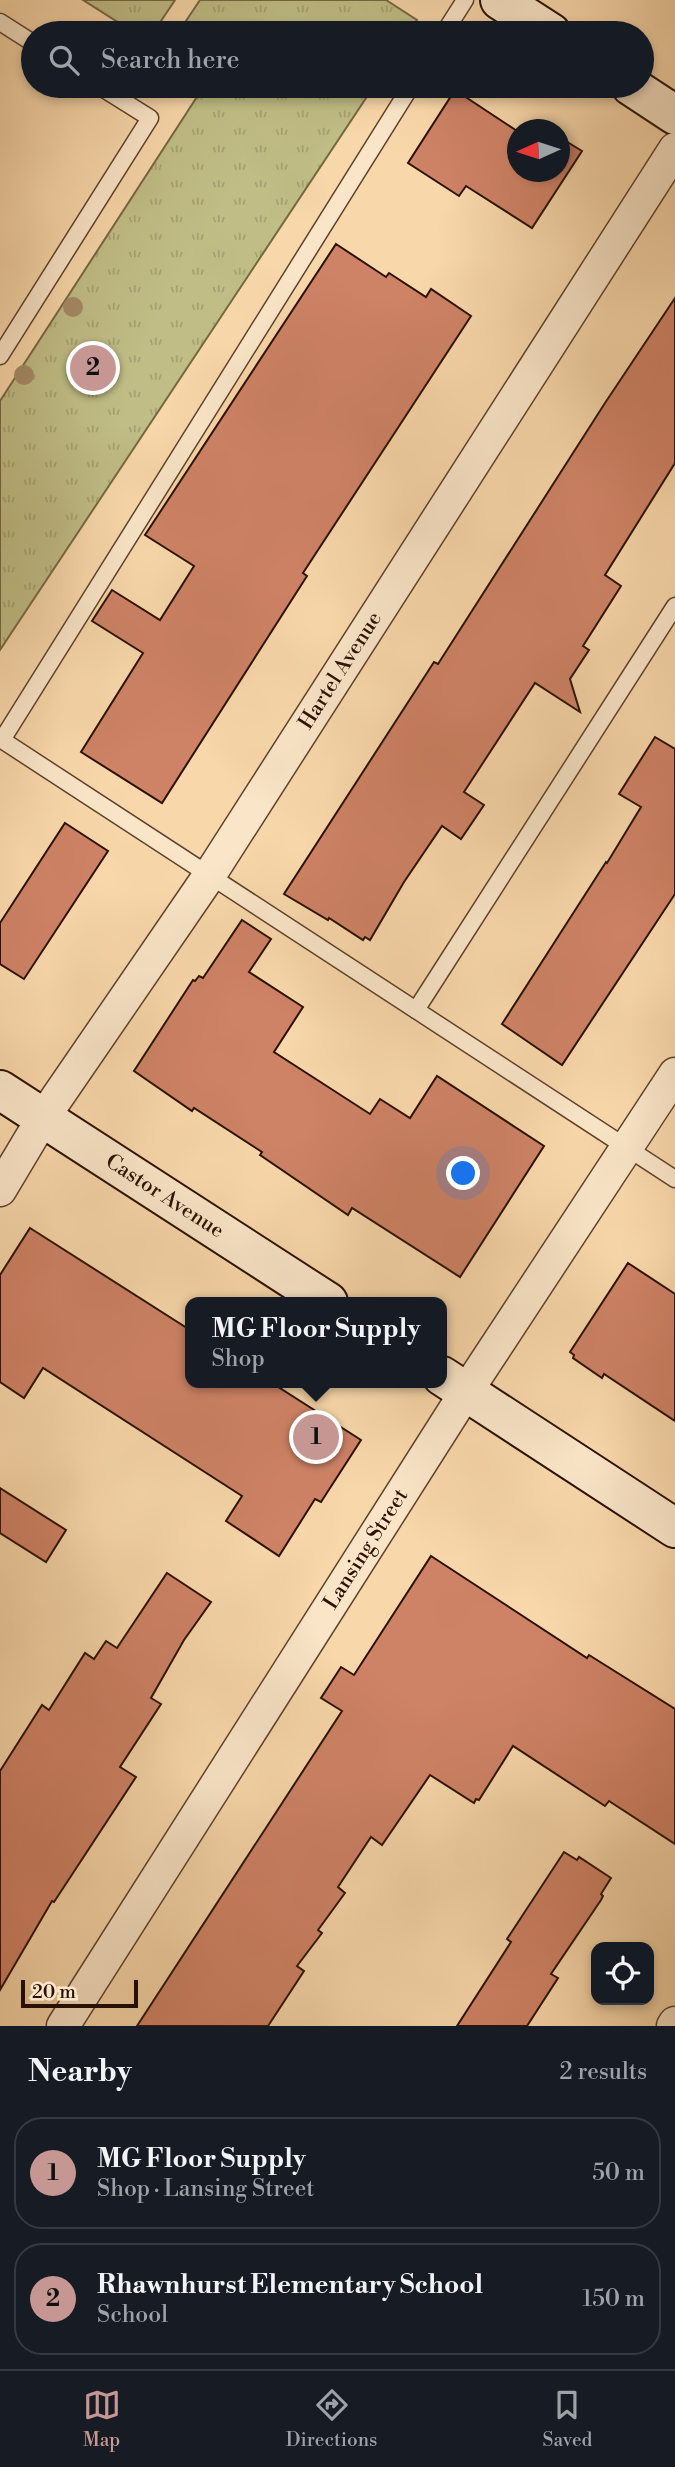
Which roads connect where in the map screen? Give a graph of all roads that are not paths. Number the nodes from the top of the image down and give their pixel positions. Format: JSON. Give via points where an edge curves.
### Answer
{"nodes":[{"id":1,"x":465,"y":0,"type":"edge"},
{"id":2,"x":500,"y":0,"type":"edge"},
{"id":3,"x":452,"y":21,"type":"edge"},
{"id":4,"x":532,"y":21,"type":"edge"},
{"id":5,"x":0,"y":22,"type":"edge"},
{"id":6,"x":21,"y":35,"type":"edge"},
{"id":7,"x":119,"y":98,"type":"edge"},
{"id":8,"x":403,"y":98,"type":"edge"},
{"id":9,"x":649,"y":98,"type":"edge"},
{"id":10,"x":675,"y":115,"type":"edge"},
{"id":11,"x":675,"y":149,"type":"edge"},
{"id":12,"x":0,"y":356,"type":"edge"},
{"id":13,"x":675,"y":606,"type":"edge"},
{"id":14,"x":209,"y":876,"type":"junction"},
{"id":15,"x":416,"y":1010,"type":"junction"},
{"id":16,"x":675,"y":1074,"type":"edge"},
{"id":17,"x":0,"y":1090,"type":"edge"},
{"id":18,"x":43,"y":1118,"type":"junction"},
{"id":19,"x":628,"y":1149,"type":"junction"},
{"id":20,"x":675,"y":1179,"type":"edge"},
{"id":21,"x":0,"y":1190,"type":"edge"},
{"id":22,"x":320,"y":1297,"type":"edge"},
{"id":23,"x":454,"y":1384,"type":"edge"},
{"id":24,"x":675,"y":1528,"type":"edge"},
{"id":25,"x":63,"y":2026,"type":"edge"}],
"edges":[{"from":1,"to":3,"type":"lane"},
{"from":2,"to":4,"type":"main road"},
{"from":5,"to":6,"type":"lane"},
{"from":7,"to":12,"type":"lane","via":[[150,118]]},
{"from":8,"to":14,"type":"lane","via":[[2,740]]},
{"from":9,"to":10,"type":"main road"},
{"from":11,"to":14,"type":"street","name":"Hartel Avenue"},
{"from":13,"to":15,"type":"lane"},
{"from":14,"to":15,"type":"lane"},
{"from":14,"to":18,"type":"street","name":"Hartel Avenue"},
{"from":15,"to":19,"type":"lane"},
{"from":16,"to":19,"type":"street","name":"Lansing Street"},
{"from":17,"to":18,"type":"main road","name":"Castor Avenue"},
{"from":18,"to":21,"type":"street","name":"Hartel Avenue"},
{"from":18,"to":22,"type":"main road","name":"Castor Avenue"},
{"from":19,"to":20,"type":"lane"},
{"from":19,"to":23,"type":"street","name":"Lansing Street"},
{"from":23,"to":24,"type":"main road"},
{"from":23,"to":25,"type":"street","name":"Lansing Street"}]}
